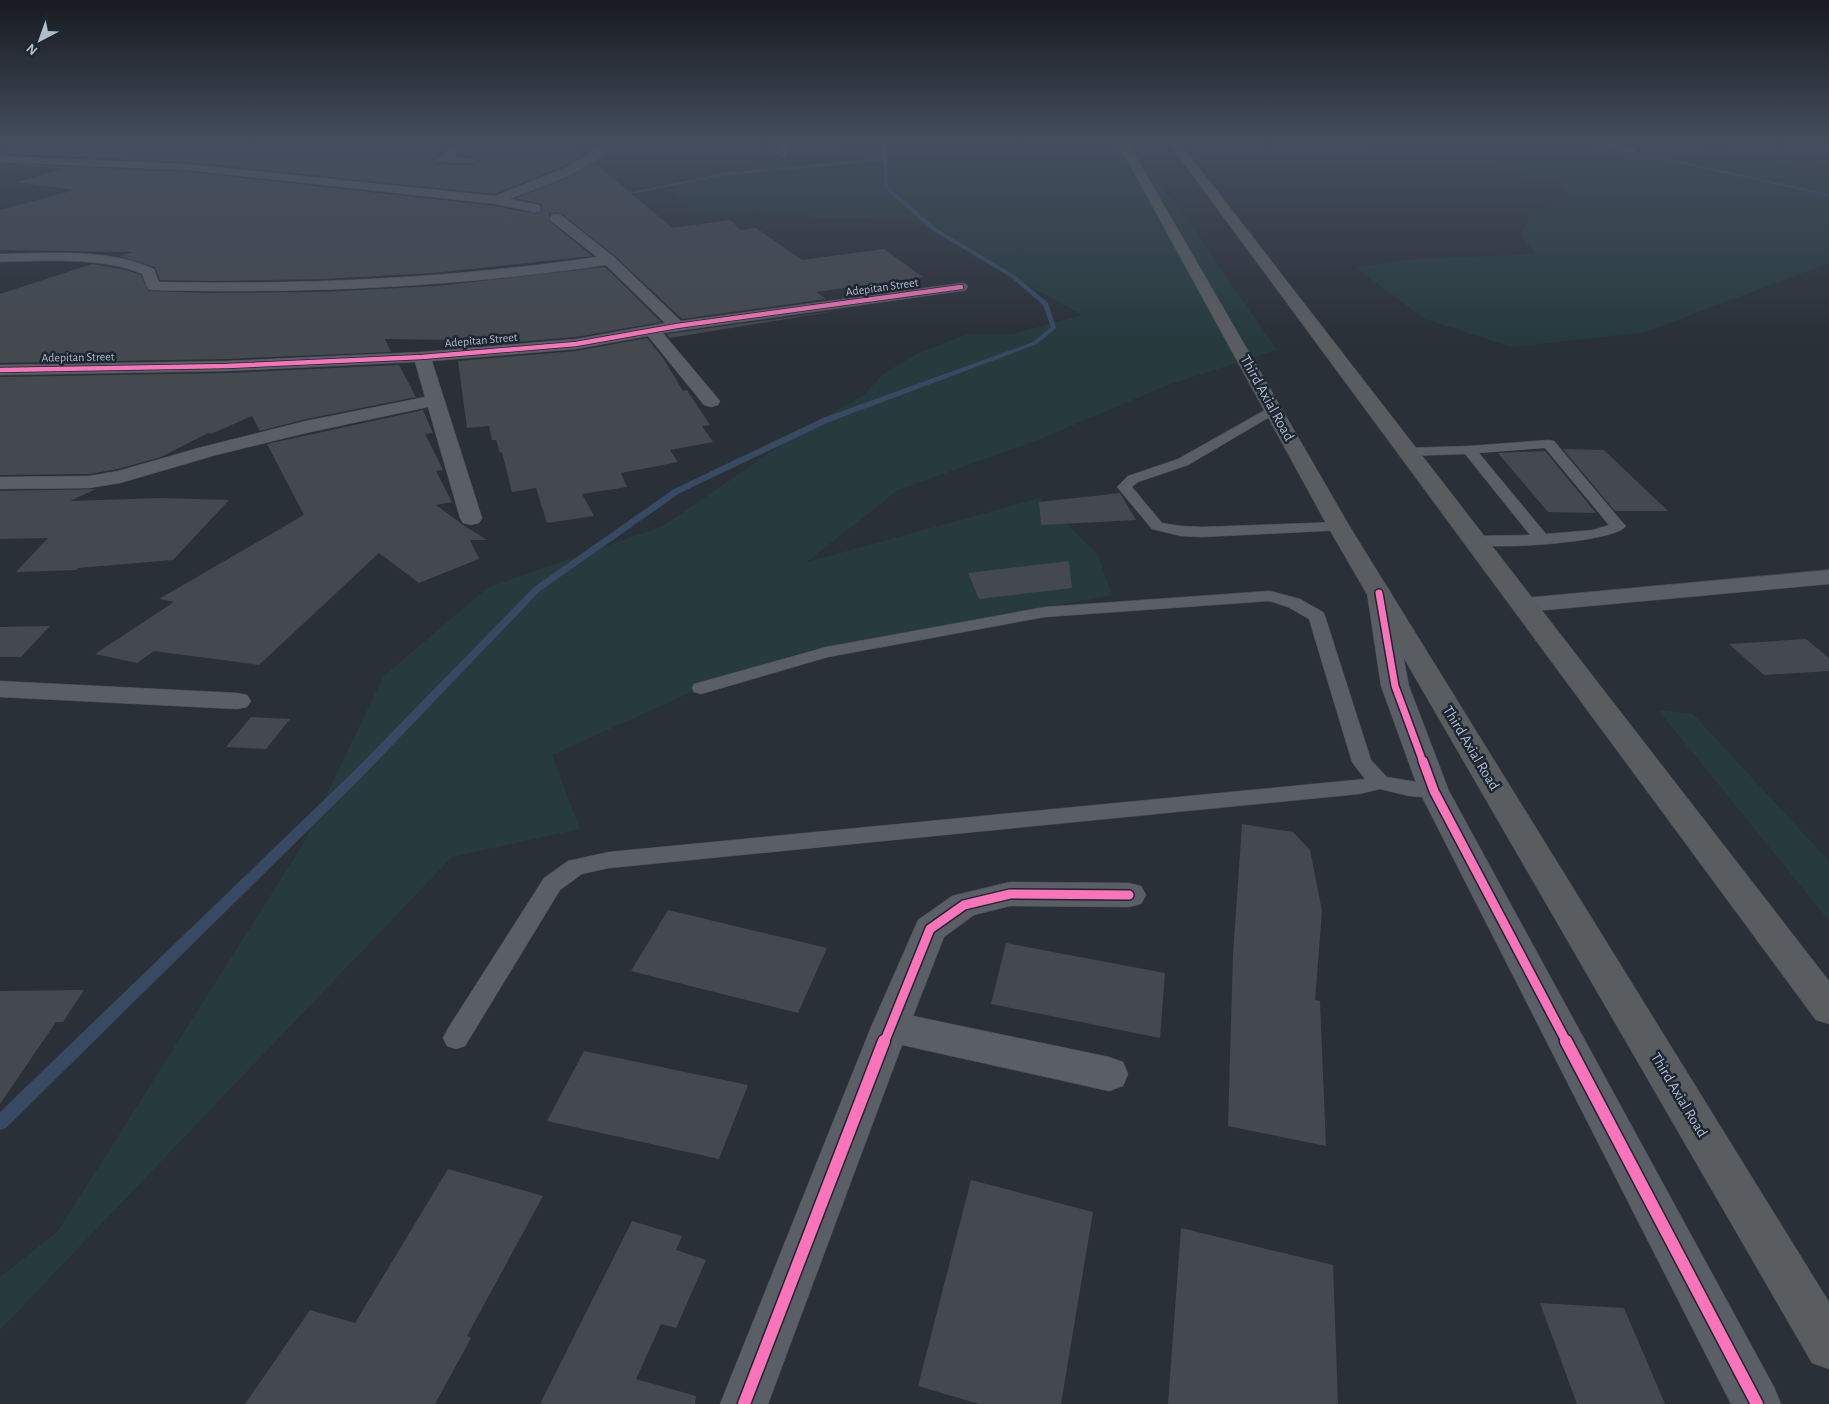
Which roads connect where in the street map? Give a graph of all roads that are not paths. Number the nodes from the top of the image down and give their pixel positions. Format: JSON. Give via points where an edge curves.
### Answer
{"nodes":[{"id":1,"x":1160,"y":209,"type":"edge"},
{"id":2,"x":1223,"y":209,"type":"edge"},
{"id":3,"x":556,"y":218,"type":"dead end"},
{"id":4,"x":0,"y":258,"type":"edge"},
{"id":5,"x":609,"y":260,"type":"junction"},
{"id":6,"x":960,"y":287,"type":"dead end"},
{"id":7,"x":677,"y":326,"type":"junction"},
{"id":8,"x":652,"y":331,"type":"junction"},
{"id":9,"x":422,"y":357,"type":"junction"},
{"id":10,"x":0,"y":370,"type":"edge"},
{"id":11,"x":434,"y":400,"type":"junction"},
{"id":12,"x":711,"y":401,"type":"dead end"},
{"id":13,"x":1274,"y":409,"type":"junction"},
{"id":14,"x":1469,"y":450,"type":"junction"},
{"id":15,"x":1406,"y":452,"type":"junction"},
{"id":16,"x":0,"y":483,"type":"edge"},
{"id":17,"x":471,"y":518,"type":"dead end"},
{"id":18,"x":1339,"y":527,"type":"junction"},
{"id":19,"x":1541,"y":538,"type":"junction"},
{"id":20,"x":1477,"y":541,"type":"junction"},
{"id":21,"x":1829,"y":577,"type":"edge"},
{"id":22,"x":1379,"y":593,"type":"junction"},
{"id":23,"x":1524,"y":605,"type":"junction"},
{"id":24,"x":701,"y":688,"type":"dead end"},
{"id":25,"x":0,"y":689,"type":"edge"},
{"id":26,"x":237,"y":700,"type":"dead end"},
{"id":27,"x":1380,"y":782,"type":"junction"},
{"id":28,"x":1434,"y":791,"type":"junction"},
{"id":29,"x":1129,"y":895,"type":"dead end"},
{"id":30,"x":1829,"y":1009,"type":"edge"},
{"id":31,"x":890,"y":1027,"type":"junction"},
{"id":32,"x":456,"y":1038,"type":"dead end"},
{"id":33,"x":1109,"y":1074,"type":"dead end"},
{"id":34,"x":1829,"y":1346,"type":"edge"},
{"id":35,"x":744,"y":1404,"type":"edge"},
{"id":36,"x":1757,"y":1404,"type":"edge"}],
"edges":[{"from":1,"to":13,"type":"highway","name":"Third Axial Road"},
{"from":2,"to":15,"type":"highway"},
{"from":3,"to":5,"type":"street"},
{"from":4,"to":5,"type":"street","via":[[129,264],[150,272],[153,286],[189,288],[431,282]]},
{"from":5,"to":7,"type":"street"},
{"from":6,"to":7,"type":"street","name":"Adepitan Street"},
{"from":7,"to":8,"type":"street","name":"Adepitan Street"},
{"from":8,"to":9,"type":"street","name":"Adepitan Street","via":[[576,344]]},
{"from":8,"to":12,"type":"street"},
{"from":9,"to":10,"type":"street","name":"Adepitan Street","via":[[227,366]]},
{"from":9,"to":11,"type":"street"},
{"from":11,"to":16,"type":"street","via":[[208,451],[120,477],[89,482]]},
{"from":11,"to":17,"type":"street"},
{"from":13,"to":18,"type":"highway","name":"Third Axial Road"},
{"from":13,"to":18,"type":"lane","via":[[1183,462],[1133,479],[1124,487],[1157,526],[1181,531]]},
{"from":14,"to":15,"type":"lane"},
{"from":14,"to":19,"type":"lane"},
{"from":14,"to":19,"type":"lane","via":[[1549,444],[1618,526],[1613,531],[1590,535]]},
{"from":15,"to":20,"type":"highway"},
{"from":18,"to":22,"type":"highway","name":"Third Axial Road"},
{"from":19,"to":20,"type":"lane"},
{"from":20,"to":23,"type":"highway"},
{"from":21,"to":23,"type":"street"},
{"from":22,"to":28,"type":"street","via":[[1395,686]]},
{"from":22,"to":34,"type":"highway","name":"Third Axial Road"},
{"from":23,"to":30,"type":"highway"},
{"from":24,"to":27,"type":"lane","via":[[826,652],[1045,612],[1270,596],[1294,603],[1317,616],[1362,762]]},
{"from":25,"to":26,"type":"street"},
{"from":27,"to":28,"type":"lane","via":[[1409,790]]},
{"from":27,"to":32,"type":"lane","via":[[609,860],[576,867],[552,884]]},
{"from":28,"to":36,"type":"street"},
{"from":29,"to":31,"type":"street","via":[[1010,894],[964,905],[930,929]]},
{"from":31,"to":33,"type":"street"},
{"from":31,"to":35,"type":"street"}]}
